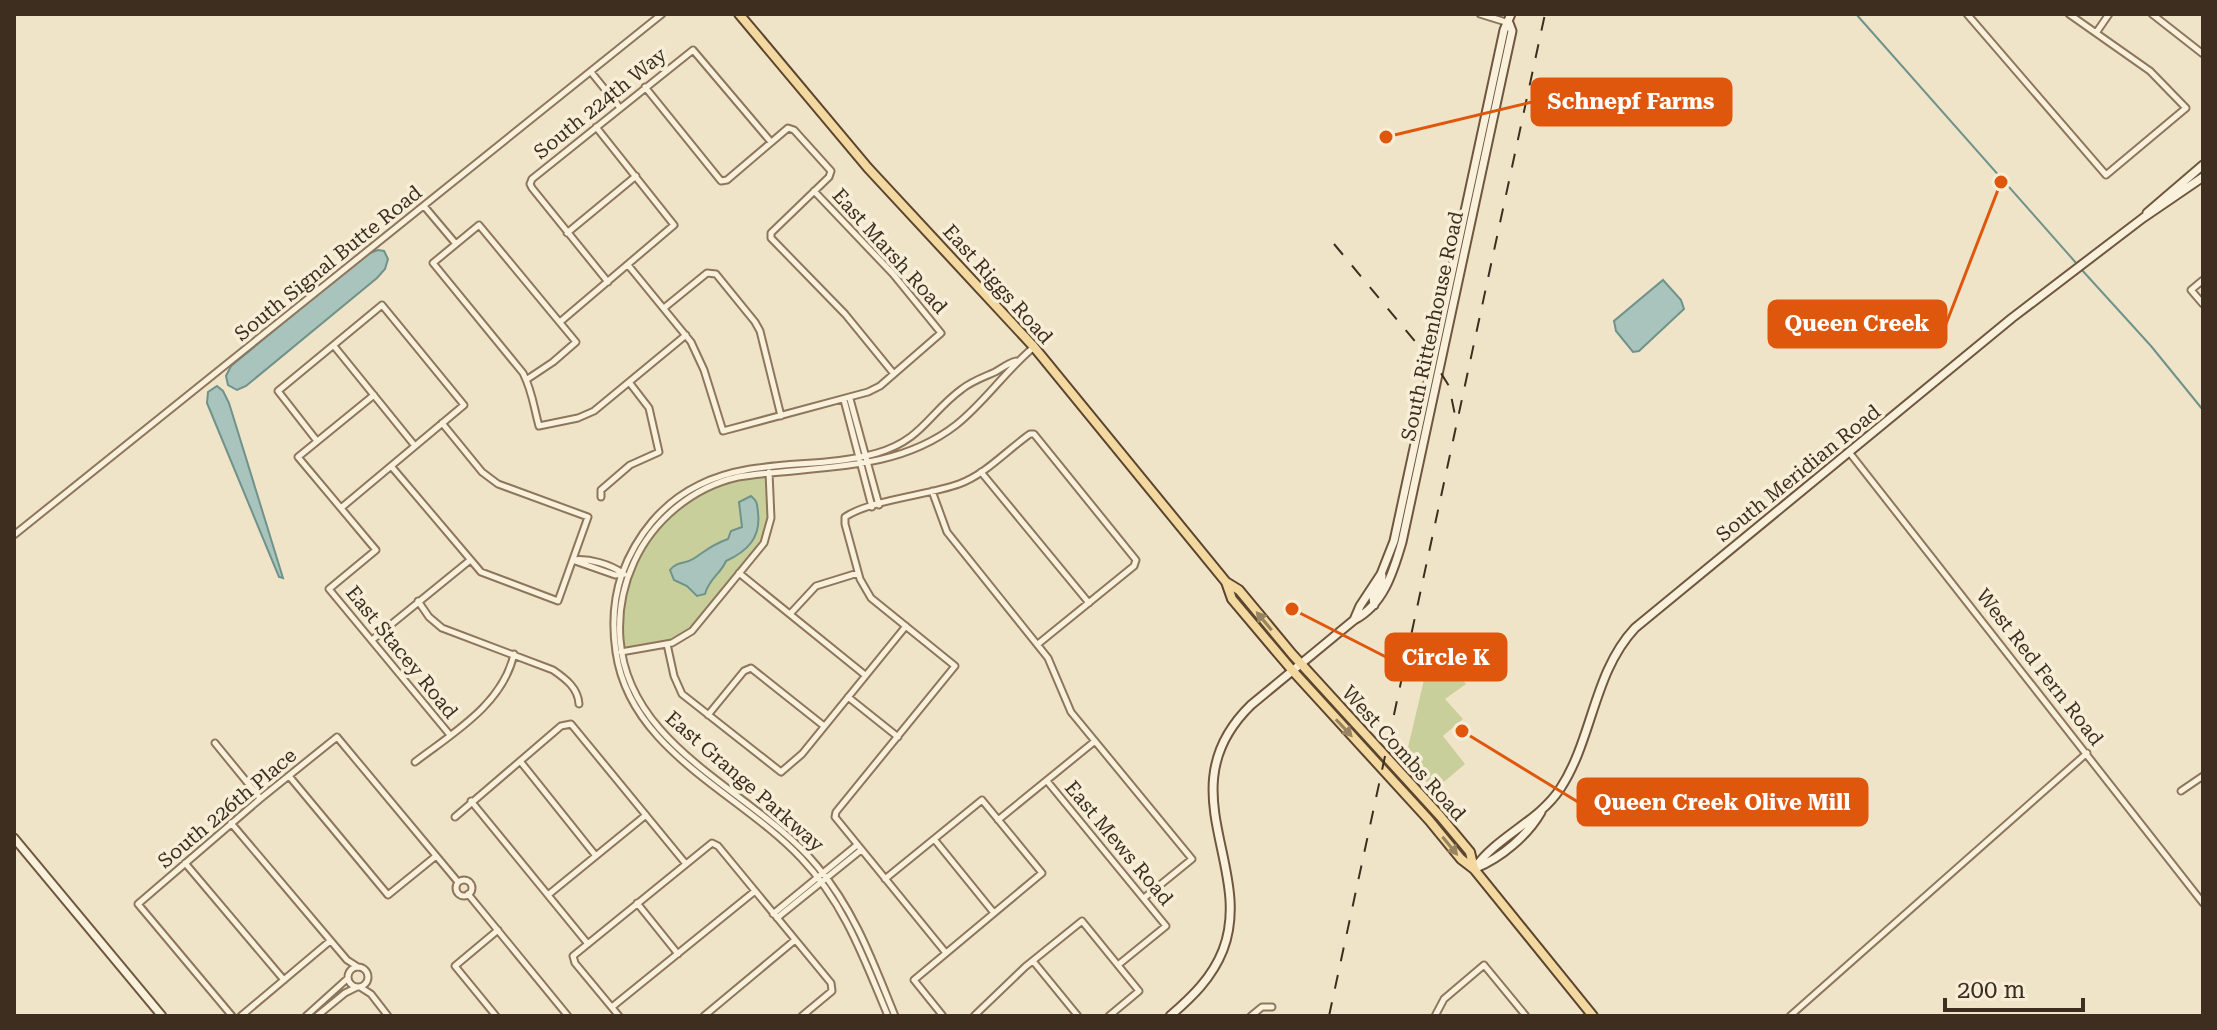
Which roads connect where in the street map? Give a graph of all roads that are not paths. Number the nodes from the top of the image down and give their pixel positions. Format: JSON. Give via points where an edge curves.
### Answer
{"nodes":[{"id":1,"x":662,"y":14,"type":"edge"},
{"id":2,"x":739,"y":14,"type":"edge"},
{"id":3,"x":1480,"y":14,"type":"edge"},
{"id":4,"x":1967,"y":14,"type":"edge"},
{"id":5,"x":2069,"y":14,"type":"edge"},
{"id":6,"x":2109,"y":14,"type":"edge"},
{"id":7,"x":2152,"y":14,"type":"edge"},
{"id":8,"x":1510,"y":18,"type":"edge"},
{"id":9,"x":2096,"y":33,"type":"junction"},
{"id":10,"x":2203,"y":54,"type":"edge"},
{"id":11,"x":591,"y":72,"type":"junction"},
{"id":12,"x":645,"y":87,"type":"junction"},
{"id":13,"x":620,"y":108,"type":"junction"},
{"id":14,"x":596,"y":127,"type":"junction"},
{"id":15,"x":771,"y":142,"type":"junction"},
{"id":16,"x":2203,"y":165,"type":"edge"},
{"id":17,"x":636,"y":176,"type":"junction"},
{"id":18,"x":2203,"y":177,"type":"edge"},
{"id":19,"x":2185,"y":185,"type":"junction"},
{"id":20,"x":814,"y":191,"type":"junction"},
{"id":21,"x":424,"y":206,"type":"junction"},
{"id":22,"x":567,"y":233,"type":"junction"},
{"id":23,"x":456,"y":244,"type":"junction"},
{"id":24,"x":628,"y":265,"type":"junction"},
{"id":25,"x":2203,"y":280,"type":"edge"},
{"id":26,"x":608,"y":282,"type":"junction"},
{"id":27,"x":2203,"y":304,"type":"edge"},
{"id":28,"x":664,"y":308,"type":"junction"},
{"id":29,"x":560,"y":322,"type":"junction"},
{"id":30,"x":686,"y":335,"type":"junction"},
{"id":31,"x":334,"y":346,"type":"junction"},
{"id":32,"x":1034,"y":347,"type":"junction"},
{"id":33,"x":1016,"y":361,"type":"junction"},
{"id":34,"x":894,"y":374,"type":"junction"},
{"id":35,"x":526,"y":380,"type":"junction"},
{"id":36,"x":629,"y":382,"type":"junction"},
{"id":37,"x":374,"y":395,"type":"junction"},
{"id":38,"x":847,"y":399,"type":"junction"},
{"id":39,"x":781,"y":416,"type":"junction"},
{"id":40,"x":442,"y":423,"type":"junction"},
{"id":41,"x":317,"y":441,"type":"junction"},
{"id":42,"x":415,"y":446,"type":"junction"},
{"id":43,"x":1849,"y":452,"type":"junction"},
{"id":44,"x":863,"y":460,"type":"junction"},
{"id":45,"x":391,"y":466,"type":"junction"},
{"id":46,"x":769,"y":470,"type":"junction"},
{"id":47,"x":981,"y":472,"type":"junction"},
{"id":48,"x":932,"y":491,"type":"junction"},
{"id":49,"x":601,"y":497,"type":"dead end"},
{"id":50,"x":876,"y":506,"type":"junction"},
{"id":51,"x":341,"y":508,"type":"junction"},
{"id":52,"x":14,"y":535,"type":"edge"},
{"id":53,"x":1395,"y":535,"type":"junction"},
{"id":54,"x":573,"y":560,"type":"junction"},
{"id":55,"x":469,"y":561,"type":"junction"},
{"id":56,"x":739,"y":573,"type":"junction"},
{"id":57,"x":858,"y":573,"type":"junction"},
{"id":58,"x":625,"y":574,"type":"junction"},
{"id":59,"x":1381,"y":574,"type":"junction"},
{"id":60,"x":1392,"y":574,"type":"junction"},
{"id":61,"x":1226,"y":582,"type":"junction"},
{"id":62,"x":418,"y":601,"type":"junction"},
{"id":63,"x":1089,"y":603,"type":"junction"},
{"id":64,"x":1374,"y":605,"type":"junction"},
{"id":65,"x":790,"y":614,"type":"junction"},
{"id":66,"x":1354,"y":620,"type":"junction"},
{"id":67,"x":906,"y":626,"type":"junction"},
{"id":68,"x":372,"y":640,"type":"junction"},
{"id":69,"x":667,"y":644,"type":"junction"},
{"id":70,"x":1038,"y":644,"type":"junction"},
{"id":71,"x":619,"y":653,"type":"junction"},
{"id":72,"x":514,"y":654,"type":"junction"},
{"id":73,"x":1301,"y":663,"type":"junction"},
{"id":74,"x":1292,"y":670,"type":"junction"},
{"id":75,"x":865,"y":675,"type":"junction"},
{"id":76,"x":848,"y":697,"type":"junction"},
{"id":77,"x":579,"y":704,"type":"dead end"},
{"id":78,"x":708,"y":715,"type":"junction"},
{"id":79,"x":824,"y":726,"type":"junction"},
{"id":80,"x":450,"y":735,"type":"junction"},
{"id":81,"x":898,"y":737,"type":"junction"},
{"id":82,"x":1095,"y":741,"type":"junction"},
{"id":83,"x":215,"y":743,"type":"dead end"},
{"id":84,"x":2087,"y":753,"type":"junction"},
{"id":85,"x":520,"y":761,"type":"junction"},
{"id":86,"x":415,"y":762,"type":"dead end"},
{"id":87,"x":289,"y":776,"type":"junction"},
{"id":88,"x":2203,"y":776,"type":"edge"},
{"id":89,"x":1047,"y":781,"type":"junction"},
{"id":90,"x":2181,"y":791,"type":"dead end"},
{"id":91,"x":260,"y":799,"type":"junction"},
{"id":92,"x":471,"y":801,"type":"junction"},
{"id":93,"x":646,"y":815,"type":"junction"},
{"id":94,"x":455,"y":817,"type":"dead end"},
{"id":95,"x":998,"y":820,"type":"junction"},
{"id":96,"x":231,"y":823,"type":"junction"},
{"id":97,"x":14,"y":838,"type":"edge"},
{"id":98,"x":934,"y":839,"type":"junction"},
{"id":99,"x":859,"y":847,"type":"junction"},
{"id":100,"x":436,"y":856,"type":"junction"},
{"id":101,"x":596,"y":856,"type":"junction"},
{"id":102,"x":185,"y":863,"type":"junction"},
{"id":103,"x":686,"y":864,"type":"junction"},
{"id":104,"x":1474,"y":869,"type":"junction"},
{"id":105,"x":822,"y":878,"type":"junction"},
{"id":106,"x":885,"y":879,"type":"junction"},
{"id":107,"x":458,"y":882,"type":"junction"},
{"id":108,"x":755,"y":891,"type":"junction"},
{"id":109,"x":468,"y":894,"type":"junction"},
{"id":110,"x":548,"y":895,"type":"junction"},
{"id":111,"x":1144,"y":898,"type":"junction"},
{"id":112,"x":637,"y":903,"type":"junction"},
{"id":113,"x":2203,"y":903,"type":"edge"},
{"id":114,"x":994,"y":913,"type":"junction"},
{"id":115,"x":775,"y":916,"type":"junction"},
{"id":116,"x":498,"y":930,"type":"junction"},
{"id":117,"x":795,"y":940,"type":"junction"},
{"id":118,"x":330,"y":941,"type":"junction"},
{"id":119,"x":588,"y":944,"type":"junction"},
{"id":120,"x":946,"y":953,"type":"junction"},
{"id":121,"x":678,"y":954,"type":"junction"},
{"id":122,"x":347,"y":960,"type":"junction"},
{"id":123,"x":1033,"y":961,"type":"junction"},
{"id":124,"x":1118,"y":965,"type":"junction"},
{"id":125,"x":358,"y":967,"type":"junction"},
{"id":126,"x":349,"y":975,"type":"junction"},
{"id":127,"x":284,"y":980,"type":"junction"},
{"id":128,"x":368,"y":981,"type":"junction"},
{"id":129,"x":358,"y":987,"type":"junction"},
{"id":130,"x":371,"y":994,"type":"junction"},
{"id":131,"x":612,"y":1007,"type":"junction"},
{"id":132,"x":1272,"y":1007,"type":"dead end"},
{"id":133,"x":807,"y":1014,"type":"edge"},
{"id":134,"x":384,"y":1015,"type":"edge"},
{"id":135,"x":162,"y":1016,"type":"edge"},
{"id":136,"x":232,"y":1016,"type":"edge"},
{"id":137,"x":241,"y":1016,"type":"edge"},
{"id":138,"x":306,"y":1016,"type":"edge"},
{"id":139,"x":317,"y":1016,"type":"edge"},
{"id":140,"x":496,"y":1016,"type":"edge"},
{"id":141,"x":568,"y":1016,"type":"edge"},
{"id":142,"x":619,"y":1016,"type":"edge"},
{"id":143,"x":704,"y":1016,"type":"edge"},
{"id":144,"x":888,"y":1016,"type":"edge"},
{"id":145,"x":895,"y":1016,"type":"edge"},
{"id":146,"x":943,"y":1016,"type":"edge"},
{"id":147,"x":974,"y":1016,"type":"edge"},
{"id":148,"x":1078,"y":1016,"type":"edge"},
{"id":149,"x":1109,"y":1016,"type":"edge"},
{"id":150,"x":1170,"y":1016,"type":"edge"},
{"id":151,"x":1251,"y":1016,"type":"edge"},
{"id":152,"x":1435,"y":1016,"type":"edge"},
{"id":153,"x":1526,"y":1016,"type":"edge"},
{"id":154,"x":1593,"y":1016,"type":"edge"},
{"id":155,"x":1790,"y":1016,"type":"edge"}],
"edges":[{"from":1,"to":11,"type":"street","name":"South Signal Butte Road"},
{"from":2,"to":32,"type":"main road","name":"East Riggs Road","via":[[838,134]]},
{"from":3,"to":8,"type":"street"},
{"from":4,"to":9,"type":"street","via":[[2106,175],[2186,108],[2157,77]]},
{"from":5,"to":9,"type":"street"},
{"from":6,"to":9,"type":"street"},
{"from":7,"to":10,"type":"street"},
{"from":8,"to":53,"type":"main road","name":"South Rittenhouse Road"},
{"from":8,"to":60,"type":"main road","name":"South Rittenhouse Road","via":[[1496,107]]},
{"from":11,"to":13,"type":"street"},
{"from":11,"to":21,"type":"street","name":"South Signal Butte Road"},
{"from":12,"to":13,"type":"street","name":"South 224th Way"},
{"from":12,"to":15,"type":"street","name":"South 224th Way","via":[[693,50]]},
{"from":12,"to":15,"type":"street","via":[[721,181]]},
{"from":13,"to":14,"type":"street","name":"South 224th Way"},
{"from":14,"to":17,"type":"street"},
{"from":14,"to":22,"type":"street","name":"South 224th Way","via":[[530,184]]},
{"from":15,"to":20,"type":"street","name":"East Marsh Road","via":[[791,128],[831,174]]},
{"from":16,"to":19,"type":"main road","name":"South Meridian Road"},
{"from":17,"to":22,"type":"street"},
{"from":17,"to":24,"type":"street","via":[[674,225]]},
{"from":18,"to":19,"type":"main road","name":"South Meridian Road"},
{"from":19,"to":43,"type":"main road","name":"South Meridian Road"},
{"from":20,"to":34,"type":"street","via":[[771,238]]},
{"from":20,"to":34,"type":"street","name":"East Marsh Road","via":[[941,333]]},
{"from":21,"to":23,"type":"street"},
{"from":21,"to":52,"type":"street","name":"South Signal Butte Road"},
{"from":22,"to":26,"type":"street"},
{"from":23,"to":29,"type":"street","via":[[479,225]]},
{"from":23,"to":35,"type":"street","via":[[433,263]]},
{"from":24,"to":26,"type":"street"},
{"from":24,"to":28,"type":"street"},
{"from":25,"to":27,"type":"street","via":[[2191,290]]},
{"from":26,"to":29,"type":"street"},
{"from":28,"to":30,"type":"street"},
{"from":28,"to":39,"type":"street","via":[[711,272],[760,331]]},
{"from":29,"to":35,"type":"street","via":[[576,342]]},
{"from":30,"to":36,"type":"street"},
{"from":30,"to":39,"type":"street","via":[[704,370],[723,431]]},
{"from":31,"to":37,"type":"street"},
{"from":31,"to":40,"type":"street","via":[[382,305],[464,405]]},
{"from":31,"to":41,"type":"street","via":[[278,391]]},
{"from":32,"to":33,"type":"street"},
{"from":32,"to":61,"type":"main road","name":"East Riggs Road"},
{"from":33,"to":44,"type":"street","via":[[961,389],[912,437]]},
{"from":33,"to":44,"type":"street","via":[[950,429],[913,449]]},
{"from":34,"to":38,"type":"street"},
{"from":35,"to":36,"type":"street","via":[[539,426],[594,411]]},
{"from":36,"to":49,"type":"street","via":[[649,408],[659,452],[630,465],[601,490]]},
{"from":37,"to":41,"type":"street"},
{"from":37,"to":42,"type":"street"},
{"from":38,"to":39,"type":"street"},
{"from":38,"to":44,"type":"street"},
{"from":40,"to":42,"type":"street"},
{"from":40,"to":54,"type":"street","via":[[498,484],[588,517]]},
{"from":41,"to":51,"type":"street","via":[[298,457]]},
{"from":42,"to":45,"type":"street"},
{"from":43,"to":84,"type":"street","name":"West Red Fern Road"},
{"from":43,"to":104,"type":"main road","name":"South Meridian Road","via":[[1629,634],[1608,669],[1567,777],[1533,825],[1490,863]]},
{"from":44,"to":46,"type":"street","name":"East Grange Parkway","via":[[834,469]]},
{"from":44,"to":50,"type":"street"},
{"from":45,"to":51,"type":"street"},
{"from":45,"to":55,"type":"street"},
{"from":46,"to":56,"type":"street","via":[[767,537]]},
{"from":46,"to":58,"type":"street","name":"East Grange Parkway","via":[[723,481],[683,502],[647,539]]},
{"from":47,"to":48,"type":"street"},
{"from":47,"to":63,"type":"street"},
{"from":47,"to":63,"type":"street","via":[[1032,433],[1136,560]]},
{"from":48,"to":50,"type":"street"},
{"from":48,"to":70,"type":"street","via":[[944,528]]},
{"from":50,"to":57,"type":"street","via":[[845,517]]},
{"from":51,"to":68,"type":"street","name":"East Stacey Road","via":[[376,550],[329,589]]},
{"from":53,"to":59,"type":"main road","name":"South Rittenhouse Road"},
{"from":53,"to":60,"type":"main road"},
{"from":54,"to":55,"type":"street","via":[[558,601],[495,579]]},
{"from":54,"to":58,"type":"street"},
{"from":55,"to":62,"type":"street"},
{"from":56,"to":65,"type":"street"},
{"from":56,"to":69,"type":"street","via":[[692,631]]},
{"from":57,"to":65,"type":"street","via":[[816,586]]},
{"from":57,"to":67,"type":"street","via":[[871,598]]},
{"from":58,"to":71,"type":"street","name":"East Grange Parkway"},
{"from":59,"to":64,"type":"main road"},
{"from":59,"to":66,"type":"main road","name":"South Rittenhouse Road"},
{"from":60,"to":64,"type":"main road","name":"South Rittenhouse Road"},
{"from":73,"to":61,"type":"main road","name":"East Riggs Road","one_way":true,"via":[[1239,590]]},
{"from":61,"to":74,"type":"main road","name":"East Riggs Road","via":[[1232,599]]},
{"from":62,"to":68,"type":"street"},
{"from":62,"to":72,"type":"street","via":[[442,628]]},
{"from":63,"to":70,"type":"street"},
{"from":64,"to":66,"type":"main road","name":"South Rittenhouse Road"},
{"from":65,"to":75,"type":"street"},
{"from":66,"to":73,"type":"main road","name":"South Rittenhouse Road"},
{"from":67,"to":75,"type":"street"},
{"from":67,"to":81,"type":"street","via":[[955,666]]},
{"from":68,"to":80,"type":"street","name":"East Stacey Road"},
{"from":69,"to":71,"type":"street"},
{"from":69,"to":78,"type":"street","via":[[677,686]]},
{"from":70,"to":82,"type":"street","via":[[1071,712]]},
{"from":71,"to":105,"type":"street","name":"East Grange Parkway","via":[[636,695],[661,732],[792,839]]},
{"from":72,"to":77,"type":"street","via":[[564,677]]},
{"from":72,"to":80,"type":"street","via":[[497,695]]},
{"from":73,"to":74,"type":"main road","name":"South Rittenhouse Road"},
{"from":73,"to":104,"type":"main road","name":"West Combs Road","via":[[1440,816],[1470,852]]},
{"from":74,"to":104,"type":"main road","name":"West Combs Road","one_way":true},
{"from":74,"to":150,"type":"main road","name":"South Rittenhouse Road","via":[[1244,711],[1220,750],[1213,803],[1229,893],[1227,934],[1208,978]]},
{"from":75,"to":76,"type":"street"},
{"from":76,"to":79,"type":"street"},
{"from":76,"to":81,"type":"street"},
{"from":78,"to":79,"type":"street","via":[[781,772]]},
{"from":78,"to":79,"type":"street","via":[[751,668]]},
{"from":80,"to":86,"type":"street"},
{"from":81,"to":99,"type":"street","via":[[836,812]]},
{"from":82,"to":89,"type":"street"},
{"from":82,"to":111,"type":"street","via":[[1192,859]]},
{"from":83,"to":91,"type":"street"},
{"from":84,"to":113,"type":"street","name":"West Red Fern Road"},
{"from":84,"to":155,"type":"street"},
{"from":85,"to":92,"type":"street"},
{"from":85,"to":93,"type":"street","via":[[561,726],[571,724]]},
{"from":85,"to":101,"type":"street"},
{"from":87,"to":91,"type":"street","name":"South 226th Place"},
{"from":87,"to":100,"type":"street","name":"South 226th Place","via":[[337,737]]},
{"from":87,"to":100,"type":"street","via":[[388,895]]},
{"from":88,"to":90,"type":"street"},
{"from":89,"to":95,"type":"street"},
{"from":89,"to":111,"type":"street","name":"East Mews Road"},
{"from":91,"to":96,"type":"street","name":"South 226th Place"},
{"from":92,"to":94,"type":"street"},
{"from":92,"to":110,"type":"street"},
{"from":93,"to":101,"type":"street"},
{"from":93,"to":103,"type":"street"},
{"from":95,"to":98,"type":"street","via":[[982,800]]},
{"from":95,"to":114,"type":"street","via":[[1042,873]]},
{"from":96,"to":102,"type":"street","name":"South 226th Place"},
{"from":96,"to":118,"type":"street"},
{"from":97,"to":135,"type":"main road"},
{"from":98,"to":106,"type":"street"},
{"from":98,"to":114,"type":"street"},
{"from":99,"to":105,"type":"street"},
{"from":99,"to":106,"type":"street"},
{"from":100,"to":107,"type":"street"},
{"from":101,"to":110,"type":"street"},
{"from":102,"to":127,"type":"street"},
{"from":102,"to":136,"type":"street","name":"South 226th Place","via":[[138,904]]},
{"from":103,"to":108,"type":"street","via":[[715,843]]},
{"from":103,"to":112,"type":"street"},
{"from":104,"to":154,"type":"main road","name":"West Combs Road"},
{"from":105,"to":115,"type":"street"},
{"from":105,"to":144,"type":"street","name":"East Grange Parkway","via":[[850,925]]},
{"from":105,"to":145,"type":"street","name":"East Grange Parkway","via":[[857,924]]},
{"from":106,"to":120,"type":"street"},
{"from":107,"to":109,"type":"street","via":[[458,893]]},
{"from":107,"to":109,"type":"street","via":[[470,883]]},
{"from":108,"to":115,"type":"street"},
{"from":108,"to":121,"type":"street"},
{"from":109,"to":116,"type":"street"},
{"from":110,"to":119,"type":"street"},
{"from":111,"to":124,"type":"street","name":"East Mews Road","via":[[1166,926]]},
{"from":112,"to":119,"type":"street"},
{"from":112,"to":121,"type":"street"},
{"from":114,"to":120,"type":"street"},
{"from":115,"to":117,"type":"street"},
{"from":116,"to":140,"type":"street","via":[[455,966]]},
{"from":116,"to":141,"type":"street"},
{"from":117,"to":133,"type":"street","via":[[833,987]]},
{"from":117,"to":143,"type":"street"},
{"from":118,"to":122,"type":"street"},
{"from":118,"to":127,"type":"street"},
{"from":119,"to":131,"type":"street","via":[[573,960]]},
{"from":120,"to":146,"type":"street","via":[[914,980]]},
{"from":121,"to":131,"type":"street"},
{"from":122,"to":125,"type":"street"},
{"from":122,"to":126,"type":"street"},
{"from":123,"to":124,"type":"street","via":[[1082,921]]},
{"from":123,"to":147,"type":"street"},
{"from":123,"to":148,"type":"street"},
{"from":124,"to":149,"type":"street","via":[[1139,991]]},
{"from":125,"to":126,"type":"street"},
{"from":125,"to":128,"type":"street","via":[[367,971]]},
{"from":126,"to":129,"type":"street"},
{"from":126,"to":138,"type":"street"},
{"from":127,"to":137,"type":"street"},
{"from":128,"to":129,"type":"street"},
{"from":128,"to":130,"type":"street"},
{"from":129,"to":130,"type":"street"},
{"from":129,"to":139,"type":"street"},
{"from":130,"to":134,"type":"street"},
{"from":131,"to":142,"type":"street"},
{"from":132,"to":151,"type":"street"},
{"from":152,"to":153,"type":"street","via":[[1444,999],[1484,965]]}]}
